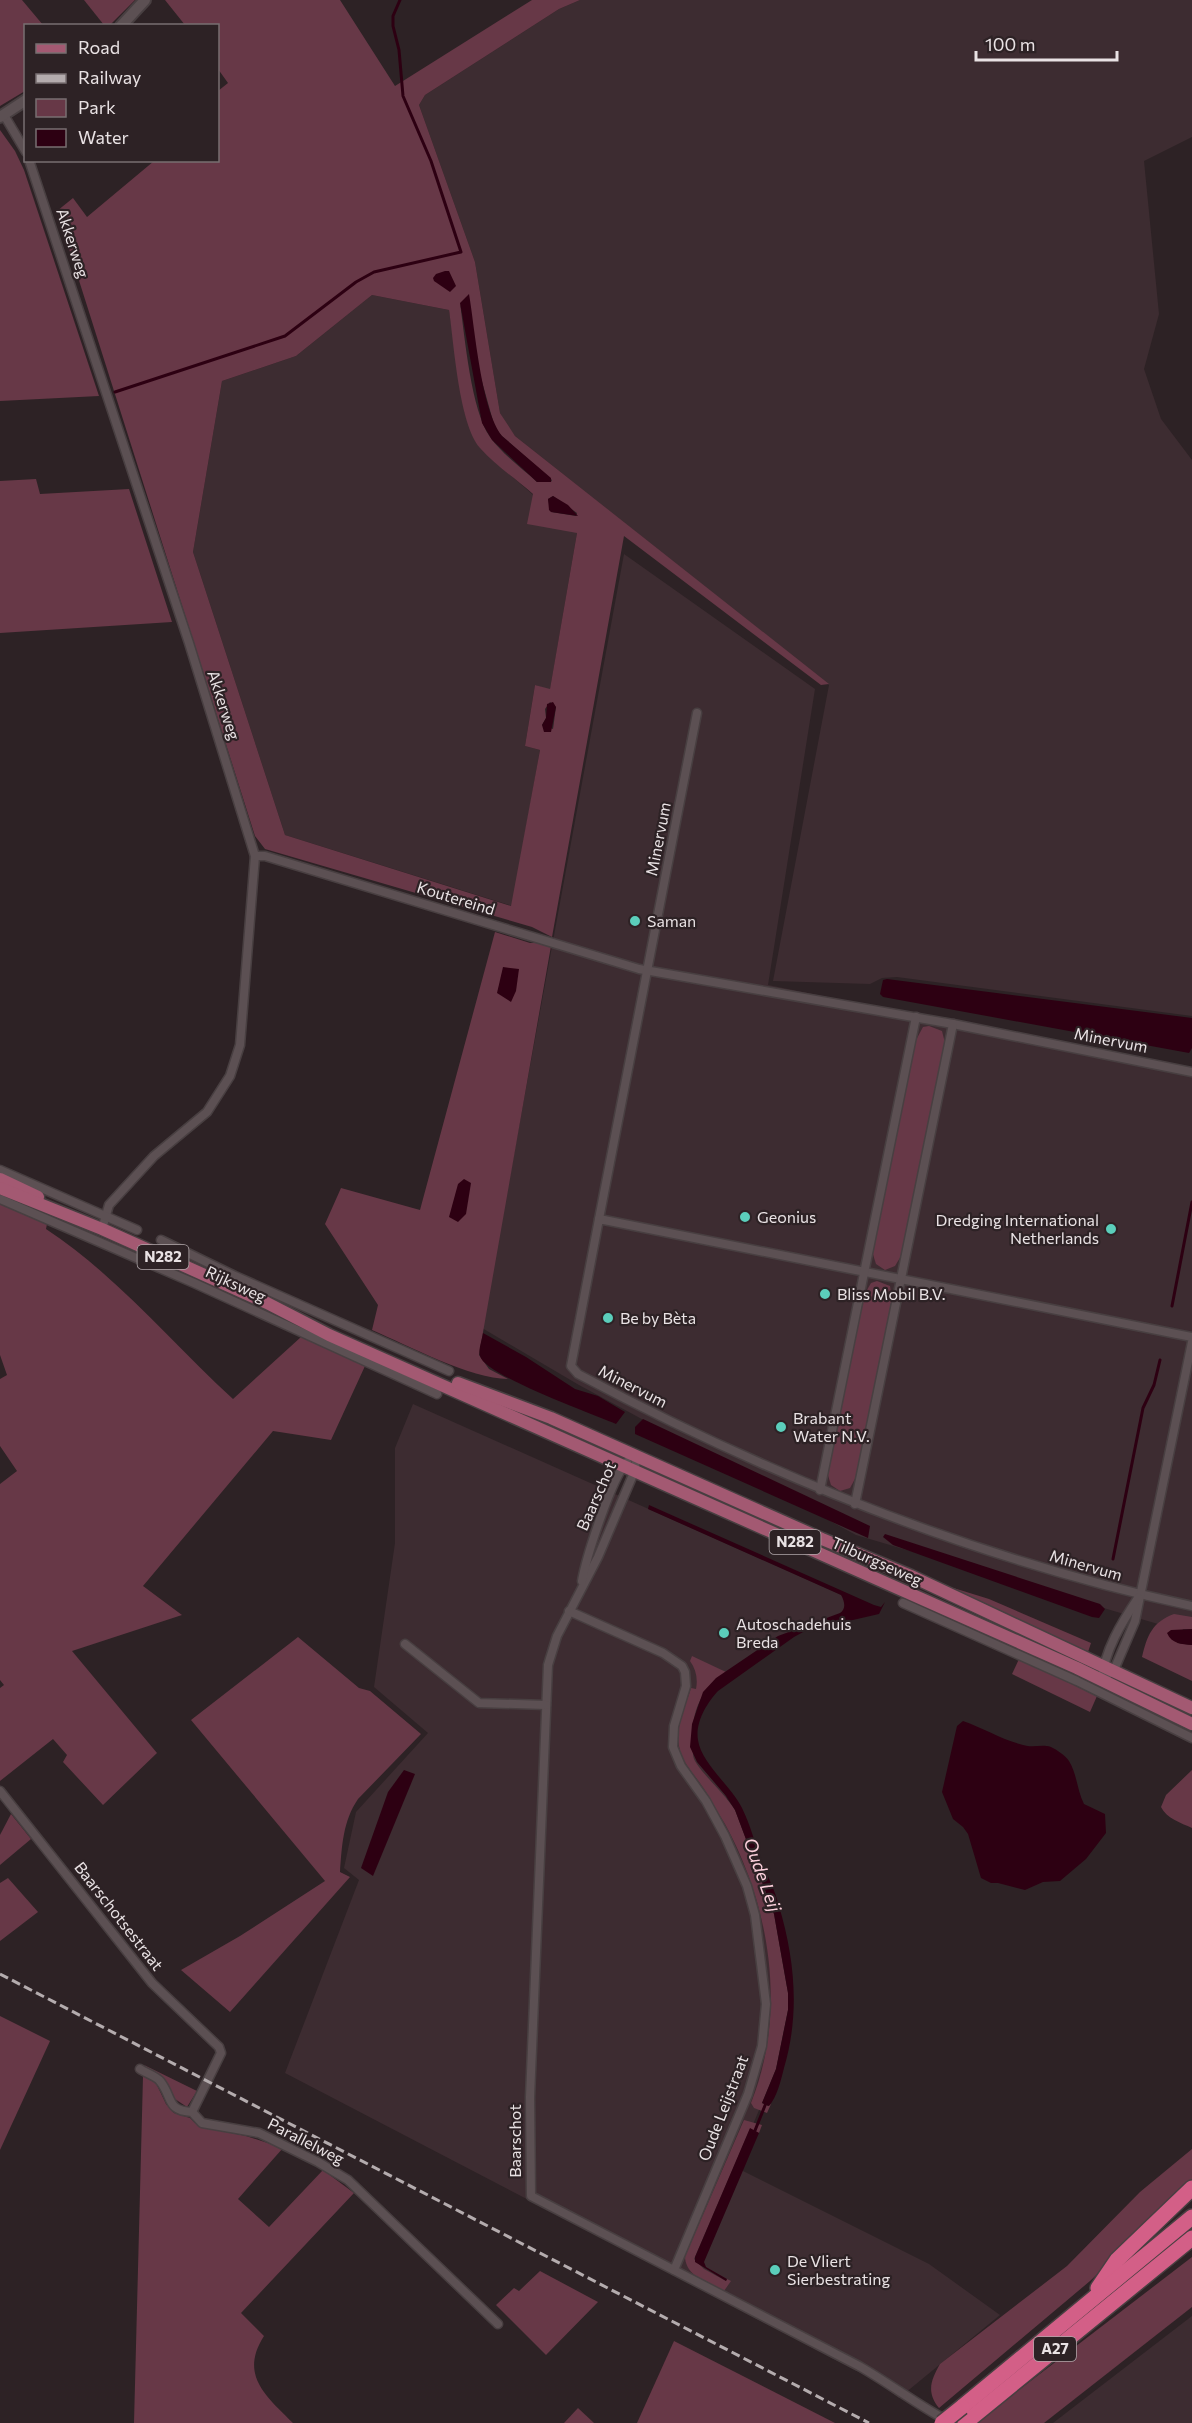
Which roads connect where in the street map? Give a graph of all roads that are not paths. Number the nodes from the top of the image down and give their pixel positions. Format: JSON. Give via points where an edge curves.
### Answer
{"nodes":[{"id":1,"x":145,"y":0,"type":"edge"},
{"id":2,"x":123,"y":24,"type":"edge"},
{"id":3,"x":24,"y":101,"type":"edge"},
{"id":4,"x":2,"y":116,"type":"edge"},
{"id":5,"x":24,"y":149,"type":"edge"},
{"id":6,"x":30,"y":162,"type":"edge"},
{"id":7,"x":698,"y":713,"type":"dead end"},
{"id":8,"x":255,"y":856,"type":"junction"},
{"id":9,"x":647,"y":971,"type":"junction"},
{"id":10,"x":916,"y":1017,"type":"junction"},
{"id":11,"x":953,"y":1024,"type":"junction"},
{"id":12,"x":1192,"y":1072,"type":"edge"},
{"id":13,"x":1,"y":1186,"type":"edge"},
{"id":14,"x":599,"y":1219,"type":"junction"},
{"id":15,"x":103,"y":1223,"type":"junction"},
{"id":16,"x":137,"y":1230,"type":"dead end"},
{"id":17,"x":161,"y":1240,"type":"dead end"},
{"id":18,"x":864,"y":1271,"type":"junction"},
{"id":19,"x":901,"y":1279,"type":"junction"},
{"id":20,"x":269,"y":1298,"type":"junction"},
{"id":21,"x":329,"y":1335,"type":"junction"},
{"id":22,"x":1192,"y":1340,"type":"edge"},
{"id":23,"x":449,"y":1380,"type":"junction"},
{"id":24,"x":437,"y":1394,"type":"dead end"},
{"id":25,"x":636,"y":1455,"type":"junction"},
{"id":26,"x":629,"y":1468,"type":"junction"},
{"id":27,"x":820,"y":1490,"type":"junction"},
{"id":28,"x":855,"y":1504,"type":"junction"},
{"id":29,"x":1139,"y":1595,"type":"junction"},
{"id":30,"x":903,"y":1603,"type":"dead end"},
{"id":31,"x":1192,"y":1606,"type":"edge"},
{"id":32,"x":569,"y":1611,"type":"junction"},
{"id":33,"x":405,"y":1644,"type":"dead end"},
{"id":34,"x":1109,"y":1668,"type":"junction"},
{"id":35,"x":1102,"y":1680,"type":"junction"},
{"id":36,"x":546,"y":1705,"type":"junction"},
{"id":37,"x":1192,"y":1708,"type":"edge"},
{"id":38,"x":1192,"y":1724,"type":"edge"},
{"id":39,"x":1192,"y":1738,"type":"edge"},
{"id":40,"x":0,"y":1791,"type":"edge"},
{"id":41,"x":140,"y":2069,"type":"dead end"},
{"id":42,"x":192,"y":2112,"type":"junction"},
{"id":43,"x":1192,"y":2188,"type":"edge"},
{"id":44,"x":1192,"y":2217,"type":"edge"},
{"id":45,"x":1192,"y":2238,"type":"edge"},
{"id":46,"x":1192,"y":2252,"type":"edge"},
{"id":47,"x":674,"y":2270,"type":"junction"},
{"id":48,"x":1135,"y":2284,"type":"junction"},
{"id":49,"x":1088,"y":2303,"type":"junction"},
{"id":50,"x":498,"y":2324,"type":"dead end"},
{"id":51,"x":968,"y":2415,"type":"edge"},
{"id":52,"x":942,"y":2423,"type":"edge"},
{"id":53,"x":952,"y":2423,"type":"edge"}],
"edges":[{"from":1,"to":2,"type":"street"},
{"from":3,"to":4,"type":"street"},
{"from":4,"to":5,"type":"street"},
{"from":6,"to":8,"type":"street","name":"Akkerweg","via":[[189,643]]},
{"from":7,"to":9,"type":"street","name":"Minervum"},
{"from":8,"to":9,"type":"street","name":"Koutereind"},
{"from":8,"to":15,"type":"street","name":"Akkerweg","via":[[240,1045],[230,1076],[207,1112],[154,1156],[109,1205]]},
{"from":9,"to":10,"type":"street","name":"Minervum"},
{"from":9,"to":14,"type":"street","name":"Minervum"},
{"from":10,"to":11,"type":"street","name":"Minervum"},
{"from":10,"to":18,"type":"street"},
{"from":11,"to":12,"type":"street","name":"Minervum"},
{"from":11,"to":19,"type":"street"},
{"from":13,"to":15,"type":"street","name":"Rijksweg"},
{"from":13,"to":15,"type":"main road","name":"Rijksweg","number":"N282","via":[[32,1193],[60,1211]]},
{"from":13,"to":21,"type":"street","name":"Rijksweg","via":[[194,1283]]},
{"from":14,"to":18,"type":"street","name":"Minervum"},
{"from":14,"to":27,"type":"street","name":"Minervum","via":[[571,1366],[578,1374],[639,1407]]},
{"from":15,"to":16,"type":"street","name":"Rijksweg"},
{"from":15,"to":20,"type":"main road","name":"Rijksweg","number":"N282"},
{"from":17,"to":20,"type":"street","name":"Rijksweg"},
{"from":18,"to":19,"type":"street","name":"Minervum"},
{"from":18,"to":27,"type":"street"},
{"from":19,"to":22,"type":"street","name":"Minervum"},
{"from":19,"to":28,"type":"street"},
{"from":20,"to":21,"type":"main road","name":"Rijksweg","number":"N282"},
{"from":20,"to":23,"type":"street","name":"Rijksweg"},
{"from":21,"to":23,"type":"main road","name":"Rijksweg","number":"N282"},
{"from":21,"to":24,"type":"street","name":"Rijksweg"},
{"from":22,"to":29,"type":"street","name":"Minervum"},
{"from":23,"to":25,"type":"main road","name":"Tilburgseweg","number":"N282"},
{"from":23,"to":26,"type":"main road","name":"Tilburgseweg","number":"N282"},
{"from":25,"to":26,"type":"street","name":"Baarschot"},
{"from":25,"to":34,"type":"main road","name":"Tilburgseweg","number":"N282"},
{"from":26,"to":32,"type":"street","name":"Baarschot","via":[[588,1553],[580,1590]]},
{"from":26,"to":35,"type":"main road","name":"Tilburgseweg","number":"N282"},
{"from":27,"to":28,"type":"street","name":"Minervum"},
{"from":28,"to":29,"type":"street","name":"Minervum","via":[[1002,1557]]},
{"from":29,"to":31,"type":"street","name":"Minervum"},
{"from":29,"to":34,"type":"street","name":"Minervum","via":[[1135,1621]]},
{"from":30,"to":39,"type":"street","name":"Tilburgseweg"},
{"from":32,"to":36,"type":"street","name":"Baarschot","via":[[548,1665]]},
{"from":32,"to":47,"type":"street","name":"Oude Leijstraat","via":[[663,1653],[682,1666],[686,1686],[674,1726],[673,1747],[725,1836],[747,1886],[755,1916],[765,1993],[762,2046],[748,2094]]},
{"from":33,"to":36,"type":"street","via":[[479,1703]]},
{"from":34,"to":35,"type":"street","name":"Minervum"},
{"from":34,"to":37,"type":"main road","name":"Tilburgseweg","number":"N282"},
{"from":35,"to":38,"type":"main road","name":"Tilburgseweg","number":"N282"},
{"from":36,"to":47,"type":"street","name":"Baarschot","via":[[530,2097],[531,2196]]},
{"from":40,"to":42,"type":"street","name":"Baarschotsestraat","via":[[152,1983],[219,2047],[221,2053]]},
{"from":41,"to":42,"type":"street","name":"Parallelweg","via":[[160,2081],[172,2105],[180,2111]]},
{"from":42,"to":50,"type":"street","name":"Parallelweg","via":[[202,2123],[259,2133],[348,2180]]},
{"from":43,"to":49,"type":"highway","number":"A27","via":[[1117,2260]]},
{"from":44,"to":49,"type":"highway","number":"A27"},
{"from":45,"to":48,"type":"highway","number":"A27"},
{"from":46,"to":48,"type":"highway","number":"A27"},
{"from":47,"to":53,"type":"street","name":"Baarschot","via":[[874,2374]]},
{"from":48,"to":51,"type":"highway","number":"A27"},
{"from":49,"to":51,"type":"highway","number":"A27"},
{"from":51,"to":52,"type":"highway","number":"A27","bridge":true}]}
